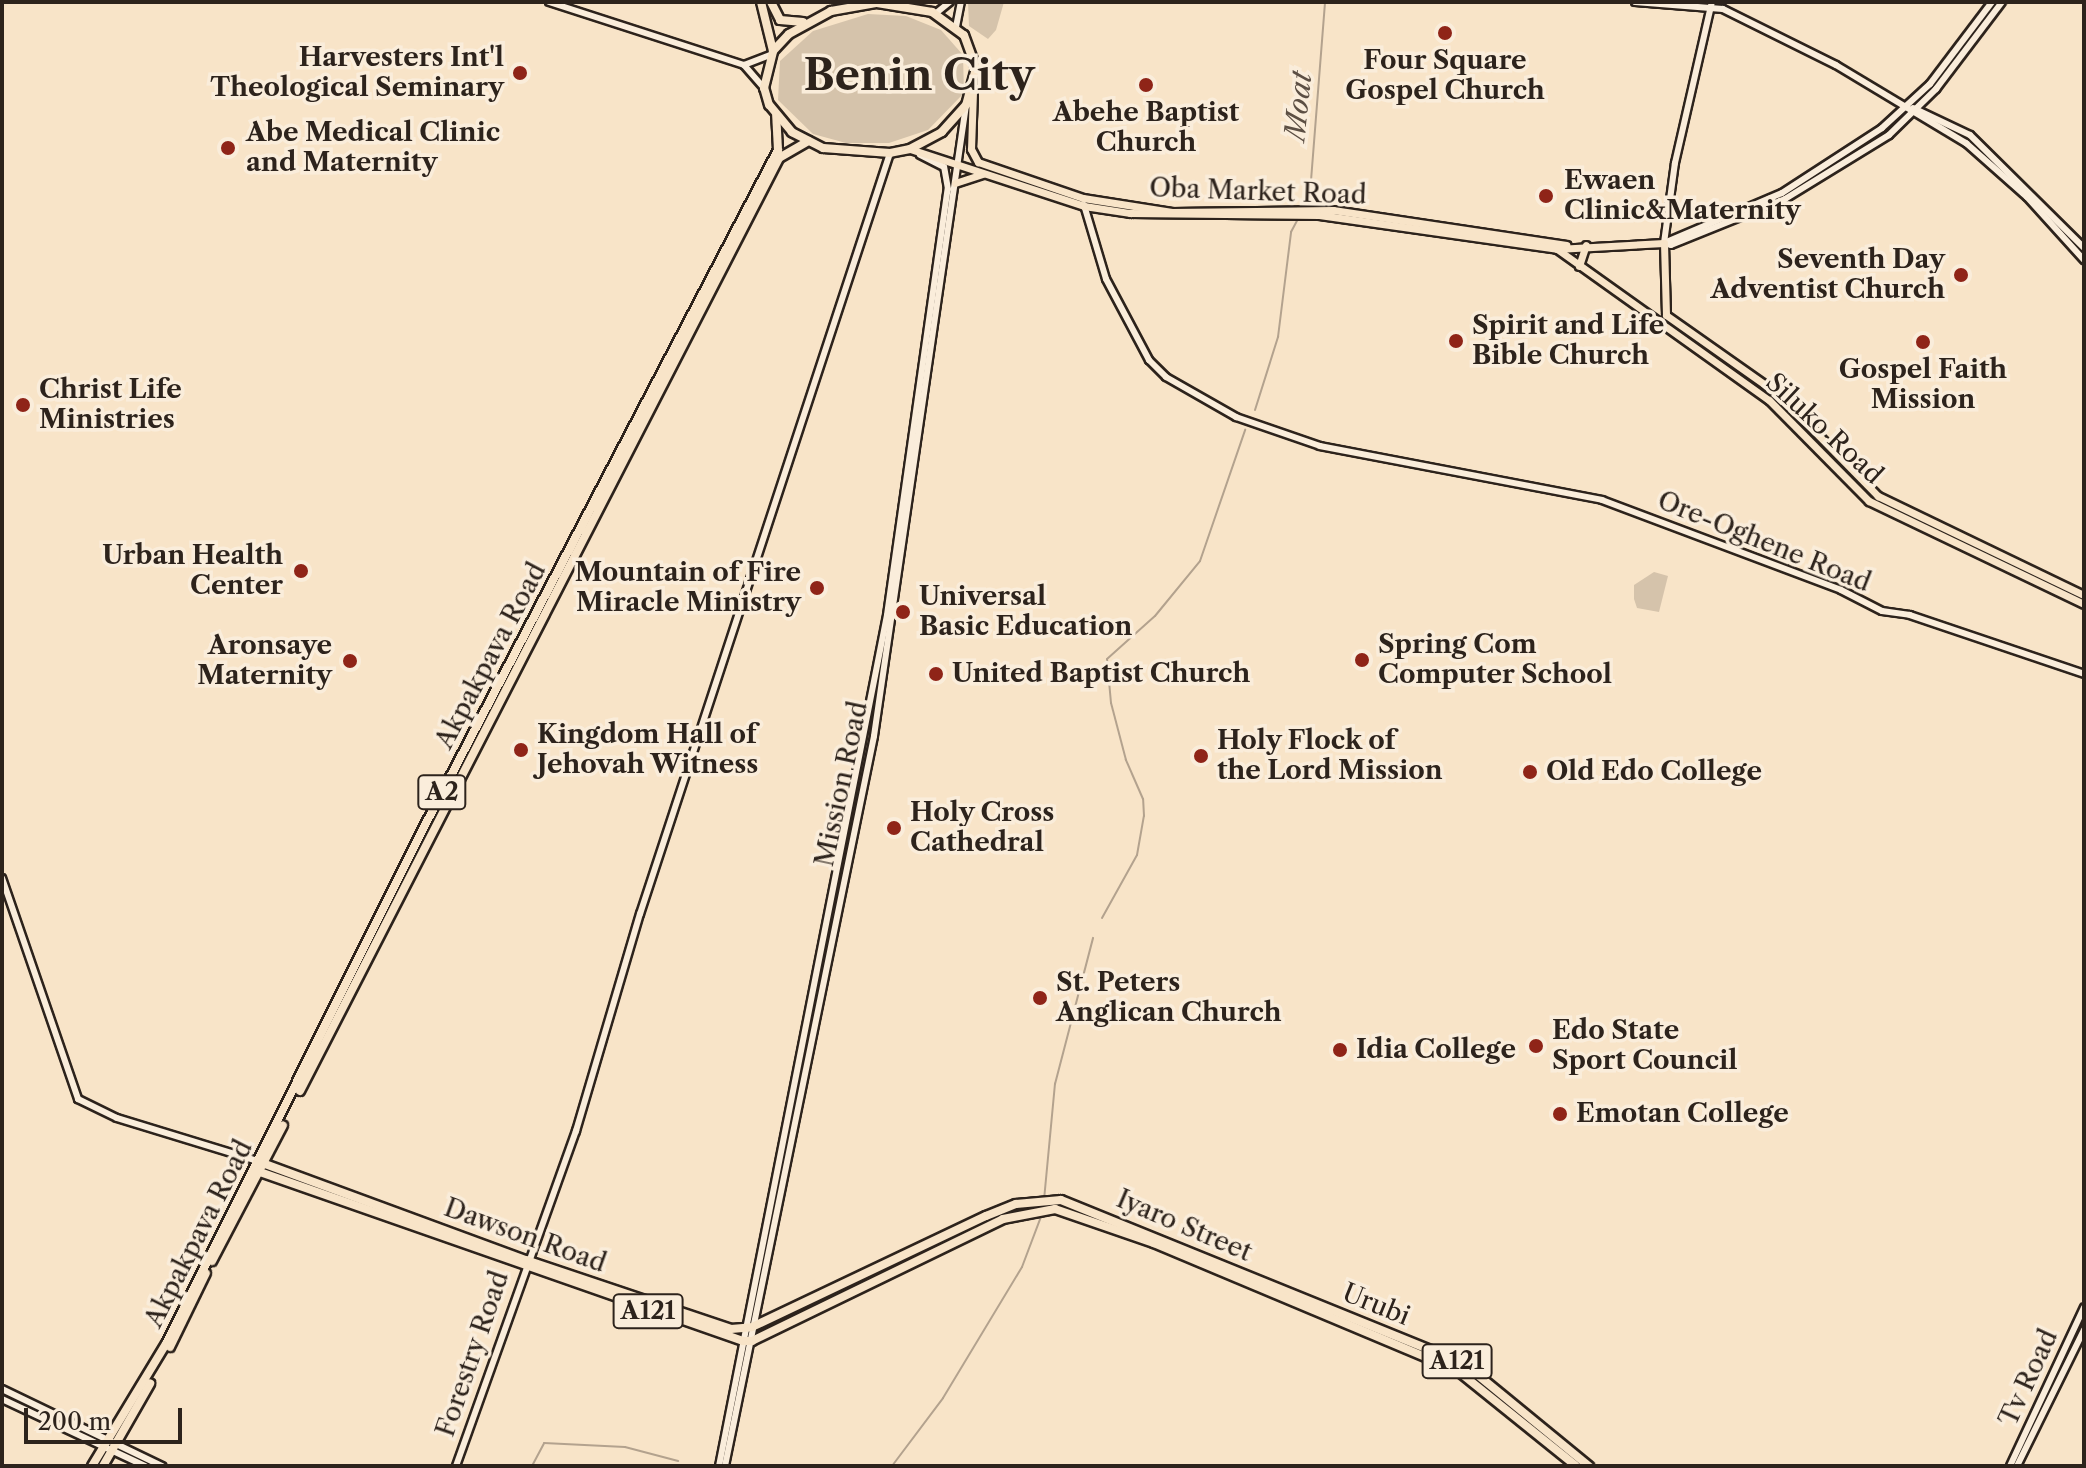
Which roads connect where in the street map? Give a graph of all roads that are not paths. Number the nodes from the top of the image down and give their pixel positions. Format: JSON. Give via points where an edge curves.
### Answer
{"nodes":[{"id":1,"x":549,"y":2,"type":"edge"},
{"id":2,"x":761,"y":2,"type":"edge"},
{"id":3,"x":771,"y":2,"type":"edge"},
{"id":4,"x":950,"y":2,"type":"edge"},
{"id":5,"x":961,"y":2,"type":"edge"},
{"id":6,"x":1635,"y":2,"type":"edge"},
{"id":7,"x":1992,"y":2,"type":"edge"},
{"id":8,"x":2002,"y":2,"type":"edge"},
{"id":9,"x":1711,"y":4,"type":"edge"},
{"id":10,"x":935,"y":14,"type":"junction"},
{"id":11,"x":808,"y":21,"type":"junction"},
{"id":12,"x":956,"y":27,"type":"junction"},
{"id":13,"x":772,"y":53,"type":"junction"},
{"id":14,"x":744,"y":65,"type":"junction"},
{"id":15,"x":764,"y":88,"type":"junction"},
{"id":16,"x":973,"y":92,"type":"junction"},
{"id":17,"x":966,"y":105,"type":"junction"},
{"id":18,"x":1908,"y":109,"type":"junction"},
{"id":19,"x":776,"y":115,"type":"junction"},
{"id":20,"x":809,"y":141,"type":"junction"},
{"id":21,"x":913,"y":151,"type":"junction"},
{"id":22,"x":890,"y":153,"type":"junction"},
{"id":23,"x":958,"y":164,"type":"junction"},
{"id":24,"x":985,"y":174,"type":"junction"},
{"id":25,"x":955,"y":183,"type":"junction"},
{"id":26,"x":1084,"y":202,"type":"junction"},
{"id":27,"x":1664,"y":243,"type":"junction"},
{"id":28,"x":1566,"y":245,"type":"junction"},
{"id":29,"x":1586,"y":245,"type":"junction"},
{"id":30,"x":2084,"y":248,"type":"edge"},
{"id":31,"x":1557,"y":249,"type":"junction"},
{"id":32,"x":2084,"y":260,"type":"edge"},
{"id":33,"x":1579,"y":266,"type":"junction"},
{"id":34,"x":2084,"y":595,"type":"edge"},
{"id":35,"x":2084,"y":604,"type":"edge"},
{"id":36,"x":2084,"y":674,"type":"edge"},
{"id":37,"x":2,"y":878,"type":"edge"},
{"id":38,"x":257,"y":1165,"type":"junction"},
{"id":39,"x":1050,"y":1204,"type":"junction"},
{"id":40,"x":525,"y":1264,"type":"junction"},
{"id":41,"x":1300,"y":1300,"type":"junction"},
{"id":42,"x":2084,"y":1307,"type":"edge"},
{"id":43,"x":748,"y":1328,"type":"junction"},
{"id":44,"x":2084,"y":1330,"type":"edge"},
{"id":45,"x":747,"y":1341,"type":"junction"},
{"id":46,"x":2063,"y":1353,"type":"junction"},
{"id":47,"x":2072,"y":1355,"type":"junction"},
{"id":48,"x":2,"y":1389,"type":"edge"},
{"id":49,"x":2,"y":1399,"type":"edge"},
{"id":50,"x":113,"y":1446,"type":"junction"},
{"id":51,"x":92,"y":1466,"type":"edge"},
{"id":52,"x":103,"y":1466,"type":"edge"},
{"id":53,"x":145,"y":1466,"type":"edge"},
{"id":54,"x":162,"y":1466,"type":"edge"},
{"id":55,"x":456,"y":1466,"type":"edge"},
{"id":56,"x":722,"y":1466,"type":"edge"},
{"id":57,"x":1576,"y":1466,"type":"edge"},
{"id":58,"x":1589,"y":1466,"type":"edge"},
{"id":59,"x":2010,"y":1466,"type":"edge"},
{"id":60,"x":2017,"y":1466,"type":"edge"}],
"edges":[{"from":1,"to":14,"type":"street"},
{"from":2,"to":13,"type":"highway","via":[[774,39]]},
{"from":3,"to":11,"type":"highway","via":[[786,23]]},
{"from":4,"to":10,"type":"street"},
{"from":5,"to":12,"type":"street"},
{"from":6,"to":9,"type":"street"},
{"from":7,"to":18,"type":"street"},
{"from":8,"to":18,"type":"street"},
{"from":9,"to":18,"type":"street","via":[[1765,26]]},
{"from":9,"to":27,"type":"street","via":[[1675,163]]},
{"from":10,"to":11,"type":"highway","number":"A2","via":[[877,3]]},
{"from":10,"to":12,"type":"highway","number":"A2"},
{"from":11,"to":13,"type":"highway","number":"A2"},
{"from":12,"to":16,"type":"highway","number":"A2","via":[[975,57]]},
{"from":13,"to":14,"type":"street"},
{"from":13,"to":15,"type":"highway"},
{"from":14,"to":15,"type":"street"},
{"from":15,"to":19,"type":"highway","number":"A2"},
{"from":16,"to":17,"type":"highway","number":"A2"},
{"from":16,"to":26,"type":"main road","name":"Oba Market Road","via":[[971,149],[978,162]]},
{"from":17,"to":21,"type":"highway","number":"A2","via":[[942,132]]},
{"from":17,"to":23,"type":"street","name":"Mission Road"},
{"from":18,"to":27,"type":"street","via":[[1804,181]]},
{"from":18,"to":30,"type":"street","via":[[1970,135]]},
{"from":18,"to":32,"type":"street","via":[[1966,143],[2027,197]]},
{"from":19,"to":20,"type":"highway","number":"A2"},
{"from":19,"to":38,"type":"highway","name":"Akpakpava Road","number":"A2","via":[[778,150],[455,767]]},
{"from":20,"to":22,"type":"highway","number":"A2","via":[[853,154]]},
{"from":20,"to":38,"type":"highway","name":"Akpakpava Road","number":"A2","via":[[779,158]]},
{"from":21,"to":22,"type":"highway","number":"A2"},
{"from":21,"to":23,"type":"main road","name":"Oba Market Road"},
{"from":21,"to":43,"type":"street","name":"Mission Road","via":[[944,167],[948,189],[887,615]]},
{"from":22,"to":40,"type":"street","name":"Forestry Road"},
{"from":23,"to":24,"type":"main road","name":"Oba Market Road"},
{"from":23,"to":25,"type":"street","name":"Mission Road"},
{"from":24,"to":25,"type":"main road"},
{"from":24,"to":26,"type":"main road","name":"Oba Market Road"},
{"from":25,"to":43,"type":"street","name":"Mission Road","via":[[874,736]]},
{"from":26,"to":28,"type":"main road","name":"Oba Market Road","via":[[1172,212],[1333,210]]},
{"from":26,"to":31,"type":"main road","name":"Oba Market Road","via":[[1173,217],[1319,215]]},
{"from":26,"to":36,"type":"street","name":"Ore-Oghene Road","via":[[1106,279],[1137,342],[1166,377],[1217,407],[1298,440],[1424,469],[1602,500],[1841,590],[1882,611],[1910,615]]},
{"from":27,"to":29,"type":"main road","name":"Oba Market Road"},
{"from":27,"to":34,"type":"main road","name":"Siluko Road","via":[[1666,315],[1778,394],[1878,496]]},
{"from":28,"to":29,"type":"main road","name":"Oba Market Road"},
{"from":28,"to":31,"type":"main road"},
{"from":29,"to":33,"type":"main road"},
{"from":31,"to":33,"type":"main road","name":"Siluko Road"},
{"from":33,"to":35,"type":"main road","name":"Siluko Road","via":[[1769,400],[1869,501]]},
{"from":37,"to":38,"type":"street","via":[[78,1099],[117,1118]]},
{"from":38,"to":40,"type":"highway","name":"Dawson Road","number":"A121"},
{"from":38,"to":50,"type":"highway","name":"Akpakpava Road","number":"A2"},
{"from":39,"to":41,"type":"highway","name":"Iyaro Street","number":"A121","via":[[1093,1209]]},
{"from":39,"to":43,"type":"highway","number":"A121","via":[[1039,1200],[939,1236]]},
{"from":39,"to":45,"type":"highway","number":"A121","via":[[1003,1219]]},
{"from":40,"to":43,"type":"highway","name":"Dawson Road","number":"A121","via":[[703,1321]]},
{"from":40,"to":45,"type":"highway","name":"Dawson Road","number":"A121"},
{"from":40,"to":55,"type":"street","name":"Forestry Road"},
{"from":41,"to":57,"type":"highway","name":"Urubi","number":"A121","via":[[1458,1371]]},
{"from":41,"to":58,"type":"highway","name":"Urubi","number":"A121","via":[[1463,1363]]},
{"from":42,"to":46,"type":"street","name":"Tv Road"},
{"from":43,"to":45,"type":"street","name":"Mission Road"},
{"from":44,"to":47,"type":"street","name":"Tv Road"},
{"from":45,"to":56,"type":"street","name":"Mission Road"},
{"from":46,"to":47,"type":"street"},
{"from":46,"to":59,"type":"street","name":"Tv Road"},
{"from":47,"to":60,"type":"street","name":"Tv Road"},
{"from":48,"to":50,"type":"street"},
{"from":49,"to":50,"type":"street"},
{"from":50,"to":51,"type":"highway","name":"Akpakpava Road","number":"A2"},
{"from":50,"to":52,"type":"highway","name":"Akpakpava Road","number":"A2"},
{"from":50,"to":53,"type":"street"},
{"from":50,"to":54,"type":"street"}]}
